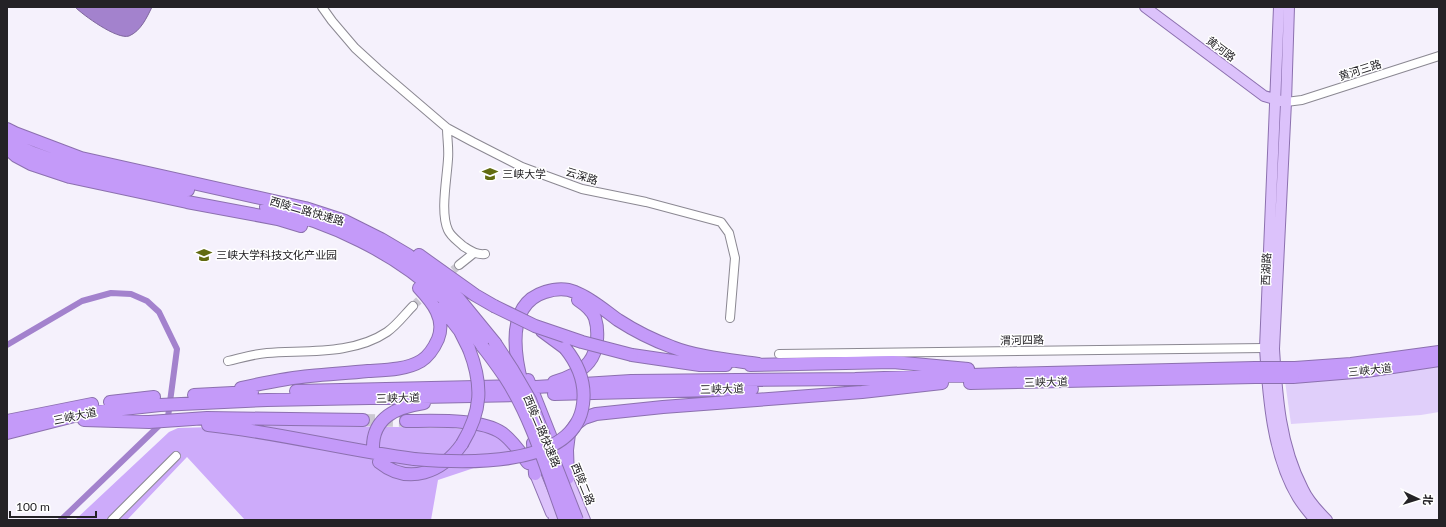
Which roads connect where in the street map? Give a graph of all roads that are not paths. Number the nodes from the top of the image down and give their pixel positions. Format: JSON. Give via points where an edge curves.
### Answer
{"nodes":[{"id":1,"x":322,"y":7,"type":"edge"},
{"id":2,"x":1146,"y":7,"type":"edge"},
{"id":3,"x":1279,"y":7,"type":"edge"},
{"id":4,"x":1289,"y":7,"type":"edge"},
{"id":5,"x":1439,"y":56,"type":"edge"},
{"id":6,"x":1281,"y":101,"type":"junction"},
{"id":7,"x":447,"y":128,"type":"junction"},
{"id":8,"x":7,"y":129,"type":"edge"},
{"id":9,"x":7,"y":142,"type":"edge"},
{"id":10,"x":10,"y":152,"type":"edge"},
{"id":11,"x":109,"y":170,"type":"junction"},
{"id":12,"x":369,"y":233,"type":"junction"},
{"id":13,"x":474,"y":253,"type":"junction"},
{"id":14,"x":485,"y":254,"type":"dead end"},
{"id":15,"x":458,"y":265,"type":"tunnel mouth"},
{"id":16,"x":419,"y":288,"type":"junction"},
{"id":17,"x":413,"y":306,"type":"tunnel mouth"},
{"id":18,"x":730,"y":318,"type":"dead end"},
{"id":19,"x":535,"y":326,"type":"junction"},
{"id":20,"x":489,"y":345,"type":"junction"},
{"id":21,"x":1265,"y":348,"type":"junction"},
{"id":22,"x":1439,"y":352,"type":"edge"},
{"id":23,"x":779,"y":354,"type":"dead end"},
{"id":24,"x":1439,"y":360,"type":"edge"},
{"id":25,"x":228,"y":361,"type":"dead end"},
{"id":26,"x":758,"y":364,"type":"junction"},
{"id":27,"x":1255,"y":372,"type":"junction"},
{"id":28,"x":1294,"y":372,"type":"junction"},
{"id":29,"x":1001,"y":374,"type":"junction"},
{"id":30,"x":942,"y":383,"type":"junction"},
{"id":31,"x":518,"y":390,"type":"junction"},
{"id":32,"x":536,"y":390,"type":"junction"},
{"id":33,"x":492,"y":396,"type":"junction"},
{"id":34,"x":207,"y":397,"type":"junction"},
{"id":35,"x":161,"y":401,"type":"junction"},
{"id":36,"x":363,"y":420,"type":"tunnel mouth"},
{"id":37,"x":406,"y":420,"type":"tunnel mouth"},
{"id":38,"x":7,"y":421,"type":"edge"},
{"id":39,"x":52,"y":421,"type":"junction"},
{"id":40,"x":169,"y":421,"type":"junction"},
{"id":41,"x":532,"y":430,"type":"junction"},
{"id":42,"x":7,"y":433,"type":"edge"},
{"id":43,"x":373,"y":449,"type":"dead end"},
{"id":44,"x":176,"y":456,"type":"dead end"},
{"id":45,"x":559,"y":458,"type":"joint"},
{"id":46,"x":379,"y":462,"type":"dead end"},
{"id":47,"x":535,"y":474,"type":"junction"},
{"id":48,"x":568,"y":478,"type":"junction"},
{"id":49,"x":580,"y":508,"type":"junction"},
{"id":50,"x":112,"y":520,"type":"edge"},
{"id":51,"x":554,"y":520,"type":"edge"},
{"id":52,"x":565,"y":520,"type":"edge"},
{"id":53,"x":577,"y":520,"type":"edge"},
{"id":54,"x":585,"y":520,"type":"edge"},
{"id":55,"x":1315,"y":520,"type":"edge"},
{"id":56,"x":1327,"y":520,"type":"edge"}],
"edges":[{"from":1,"to":7,"type":"street","name":"云深路","via":[[355,48]]},
{"from":2,"to":6,"type":"main road","name":"黄河路","via":[[1264,96]]},
{"from":3,"to":6,"type":"main road","name":"西湖路"},
{"from":4,"to":6,"type":"main road","name":"西湖路"},
{"from":5,"to":6,"type":"street","name":"黄河三路","via":[[1302,100]]},
{"from":6,"to":21,"type":"main road","name":"西湖路"},
{"from":6,"to":56,"type":"main road","name":"西湖路","via":[[1274,349],[1278,408],[1286,449],[1303,489]]},
{"from":7,"to":13,"type":"street","via":[[447,229],[450,235]]},
{"from":7,"to":18,"type":"street","name":"云深路","via":[[522,167],[582,189],[646,202],[721,222],[729,233],[735,258]]},
{"from":8,"to":11,"type":"highway","name":"西陵二路快速路"},
{"from":9,"to":11,"type":"highway","name":"西陵二路快速路","via":[[72,167]]},
{"from":10,"to":16,"type":"highway","via":[[38,166],[70,177],[278,219],[315,229],[371,255]]},
{"from":11,"to":12,"type":"highway","name":"西陵二路快速路","via":[[305,208],[345,221]]},
{"from":11,"to":20,"type":"highway","name":"西陵二路快速路","via":[[279,210],[367,244],[422,280]]},
{"from":12,"to":19,"type":"highway","bridge":true,"via":[[385,236],[402,244],[475,295]]},
{"from":12,"to":20,"type":"highway","name":"西陵二路快速路","via":[[408,255],[459,299]]},
{"from":13,"to":14,"type":"street"},
{"from":13,"to":15,"type":"street"},
{"from":16,"to":34,"type":"highway","via":[[438,312],[440,333],[426,357],[414,364],[262,383]]},
{"from":16,"to":46,"type":"highway","bridge":true,"via":[[446,313],[460,331],[469,349],[478,376],[477,412],[462,444],[442,465],[416,474],[400,472]]},
{"from":17,"to":25,"type":"street","via":[[388,332],[369,341],[345,348],[266,354]]},
{"from":19,"to":26,"type":"highway","bridge":true,"via":[[632,355],[700,365]]},
{"from":19,"to":40,"type":"highway","bridge":true,"via":[[557,340],[574,360],[580,372],[584,396],[575,427],[558,442],[518,456],[460,462],[414,459],[352,450],[265,432]]},
{"from":20,"to":41,"type":"highway","name":"西陵二路快速路","bridge":true},
{"from":20,"to":53,"type":"highway","name":"西陵二路快速路","bridge":true,"via":[[512,369],[530,400]]},
{"from":21,"to":23,"type":"street","name":"渭河四路"},
{"from":21,"to":55,"type":"main road","name":"西湖路","via":[[1267,388],[1279,452],[1298,498]]},
{"from":22,"to":28,"type":"highway","name":"三峡大道"},
{"from":24,"to":28,"type":"highway","name":"三峡大道","via":[[1366,371]]},
{"from":26,"to":29,"type":"highway","via":[[893,362]]},
{"from":26,"to":41,"type":"highway","via":[[684,352],[640,333],[573,291],[561,289],[540,293],[522,309],[516,328],[515,348]]},
{"from":27,"to":28,"type":"highway","name":"三峡大道","bridge":true},
{"from":27,"to":29,"type":"highway","name":"三峡大道"},
{"from":27,"to":30,"type":"highway","name":"三峡大道"},
{"from":29,"to":32,"type":"highway","name":"三峡大道","via":[[855,379],[631,381]]},
{"from":30,"to":32,"type":"highway","name":"三峡大道"},
{"from":30,"to":48,"type":"highway","via":[[596,414],[584,418],[569,434]]},
{"from":31,"to":32,"type":"highway","name":"三峡大道"},
{"from":31,"to":33,"type":"highway","name":"三峡大道"},
{"from":31,"to":34,"type":"highway","name":"三峡大道"},
{"from":32,"to":45,"type":"highway","via":[[579,371],[589,362],[596,348],[594,317],[586,306],[571,296],[557,294],[542,298],[526,313],[519,342],[520,360]]},
{"from":33,"to":34,"type":"highway","name":"三峡大道","via":[[267,400]]},
{"from":33,"to":43,"type":"highway","via":[[436,402],[402,408],[388,414],[373,440]]},
{"from":34,"to":35,"type":"highway","name":"三峡大道"},
{"from":35,"to":38,"type":"highway","name":"三峡大道","via":[[77,406]]},
{"from":35,"to":39,"type":"highway","name":"三峡大道"},
{"from":36,"to":40,"type":"highway","via":[[207,418]]},
{"from":37,"to":47,"type":"highway","via":[[463,422],[489,426],[514,443]]},
{"from":39,"to":40,"type":"highway"},
{"from":39,"to":42,"type":"highway","name":"三峡大道"},
{"from":41,"to":47,"type":"highway"},
{"from":41,"to":52,"type":"highway","name":"西陵二路快速路","bridge":true},
{"from":44,"to":50,"type":"street"},
{"from":45,"to":48,"type":"main road","name":"西陵二路"},
{"from":47,"to":51,"type":"main road"},
{"from":48,"to":49,"type":"main road","name":"西陵二路"},
{"from":49,"to":51,"type":"main road","via":[[570,495],[560,495],[553,504]]},
{"from":49,"to":54,"type":"main road","name":"西陵二路"}]}
